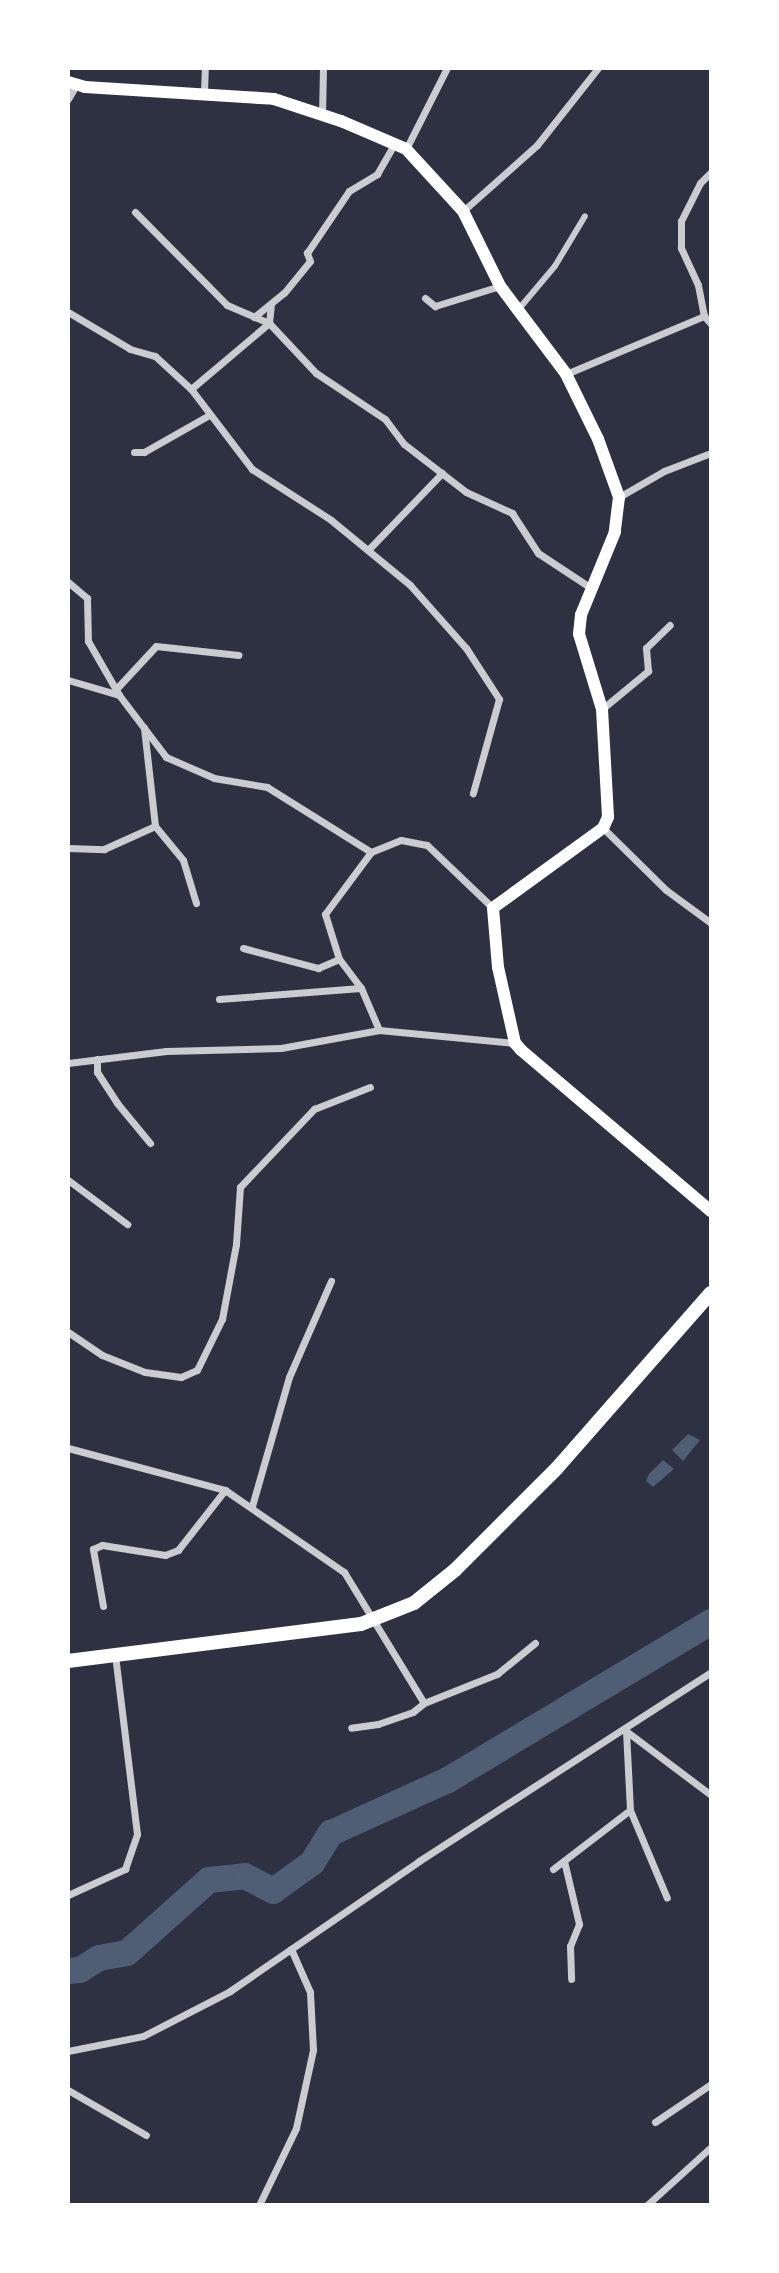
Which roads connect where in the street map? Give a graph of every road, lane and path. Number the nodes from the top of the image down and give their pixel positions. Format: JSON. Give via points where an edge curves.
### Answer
{"nodes":[{"id":1,"x":205,"y":68,"type":"edge"},
{"id":2,"x":323,"y":68,"type":"edge"},
{"id":3,"x":447,"y":68,"type":"edge"},
{"id":4,"x":598,"y":68,"type":"edge"},
{"id":5,"x":72,"y":83,"type":"edge"},
{"id":6,"x":204,"y":92,"type":"junction"},
{"id":7,"x":68,"y":99,"type":"edge"},
{"id":8,"x":323,"y":116,"type":"junction"},
{"id":9,"x":400,"y":148,"type":"junction"},
{"id":10,"x":711,"y":172,"type":"edge"},
{"id":11,"x":463,"y":211,"type":"junction"},
{"id":12,"x":135,"y":212,"type":"dead end"},
{"id":13,"x":585,"y":216,"type":"dead end"},
{"id":14,"x":500,"y":286,"type":"junction"},
{"id":15,"x":425,"y":298,"type":"dead end"},
{"id":16,"x":271,"y":304,"type":"junction"},
{"id":17,"x":517,"y":311,"type":"junction"},
{"id":18,"x":68,"y":312,"type":"edge"},
{"id":19,"x":704,"y":316,"type":"junction"},
{"id":20,"x":254,"y":317,"type":"junction"},
{"id":21,"x":268,"y":323,"type":"junction"},
{"id":22,"x":711,"y":324,"type":"edge"},
{"id":23,"x":566,"y":374,"type":"junction"},
{"id":24,"x":191,"y":389,"type":"junction"},
{"id":25,"x":209,"y":415,"type":"junction"},
{"id":26,"x":134,"y":453,"type":"dead end"},
{"id":27,"x":711,"y":453,"type":"edge"},
{"id":28,"x":442,"y":473,"type":"junction"},
{"id":29,"x":619,"y":497,"type":"junction"},
{"id":30,"x":368,"y":550,"type":"junction"},
{"id":31,"x":68,"y":582,"type":"edge"},
{"id":32,"x":591,"y":588,"type":"junction"},
{"id":33,"x":670,"y":625,"type":"dead end"},
{"id":34,"x":239,"y":655,"type":"dead end"},
{"id":35,"x":68,"y":680,"type":"edge"},
{"id":36,"x":118,"y":691,"type":"junction"},
{"id":37,"x":602,"y":709,"type":"junction"},
{"id":38,"x":143,"y":724,"type":"junction"},
{"id":39,"x":473,"y":793,"type":"dead end"},
{"id":40,"x":155,"y":826,"type":"junction"},
{"id":41,"x":603,"y":828,"type":"junction"},
{"id":42,"x":68,"y":848,"type":"edge"},
{"id":43,"x":371,"y":852,"type":"junction"},
{"id":44,"x":196,"y":903,"type":"dead end"},
{"id":45,"x":493,"y":908,"type":"junction"},
{"id":46,"x":711,"y":923,"type":"edge"},
{"id":47,"x":243,"y":948,"type":"dead end"},
{"id":48,"x":339,"y":959,"type":"junction"},
{"id":49,"x":361,"y":988,"type":"junction"},
{"id":50,"x":219,"y":999,"type":"dead end"},
{"id":51,"x":379,"y":1030,"type":"junction"},
{"id":52,"x":515,"y":1042,"type":"junction"},
{"id":53,"x":97,"y":1059,"type":"junction"},
{"id":54,"x":68,"y":1063,"type":"edge"},
{"id":55,"x":370,"y":1087,"type":"dead end"},
{"id":56,"x":150,"y":1143,"type":"dead end"},
{"id":57,"x":68,"y":1180,"type":"edge"},
{"id":58,"x":711,"y":1212,"type":"edge"},
{"id":59,"x":127,"y":1224,"type":"dead end"},
{"id":60,"x":331,"y":1282,"type":"dead end"},
{"id":61,"x":711,"y":1293,"type":"edge"},
{"id":62,"x":68,"y":1332,"type":"edge"},
{"id":63,"x":68,"y":1448,"type":"edge"},
{"id":64,"x":225,"y":1490,"type":"junction"},
{"id":65,"x":252,"y":1506,"type":"junction"},
{"id":66,"x":103,"y":1606,"type":"dead end"},
{"id":67,"x":375,"y":1622,"type":"junction"},
{"id":68,"x":535,"y":1643,"type":"dead end"},
{"id":69,"x":114,"y":1655,"type":"junction"},
{"id":70,"x":68,"y":1661,"type":"edge"},
{"id":71,"x":711,"y":1672,"type":"edge"},
{"id":72,"x":424,"y":1703,"type":"junction"},
{"id":73,"x":351,"y":1728,"type":"dead end"},
{"id":74,"x":626,"y":1731,"type":"junction"},
{"id":75,"x":711,"y":1795,"type":"edge"},
{"id":76,"x":630,"y":1810,"type":"junction"},
{"id":77,"x":564,"y":1861,"type":"junction"},
{"id":78,"x":553,"y":1869,"type":"dead end"},
{"id":79,"x":68,"y":1895,"type":"edge"},
{"id":80,"x":667,"y":1898,"type":"dead end"},
{"id":81,"x":291,"y":1949,"type":"junction"},
{"id":82,"x":571,"y":1979,"type":"dead end"},
{"id":83,"x":68,"y":2051,"type":"edge"},
{"id":84,"x":711,"y":2084,"type":"edge"},
{"id":85,"x":68,"y":2090,"type":"edge"},
{"id":86,"x":655,"y":2122,"type":"dead end"},
{"id":87,"x":146,"y":2135,"type":"dead end"},
{"id":88,"x":711,"y":2147,"type":"edge"},
{"id":89,"x":259,"y":2205,"type":"edge"},
{"id":90,"x":647,"y":2205,"type":"edge"}],
"edges":[{"from":1,"to":6,"type":"street"},
{"from":2,"to":8,"type":"street"},
{"from":3,"to":9,"type":"street"},
{"from":4,"to":11,"type":"street","via":[[537,145]]},
{"from":5,"to":6,"type":"main road"},
{"from":5,"to":7,"type":"street"},
{"from":6,"to":8,"type":"main road","via":[[274,99]]},
{"from":8,"to":9,"type":"main road"},
{"from":9,"to":11,"type":"main road"},
{"from":9,"to":16,"type":"street","via":[[377,174],[349,191],[307,253],[310,261]]},
{"from":10,"to":19,"type":"street","via":[[700,183],[681,221],[681,248],[698,285]]},
{"from":11,"to":14,"type":"main road"},
{"from":12,"to":20,"type":"street","via":[[227,304]]},
{"from":13,"to":17,"type":"street","via":[[555,266]]},
{"from":14,"to":15,"type":"street","via":[[435,306]]},
{"from":14,"to":17,"type":"main road"},
{"from":16,"to":20,"type":"street"},
{"from":16,"to":21,"type":"street"},
{"from":17,"to":23,"type":"main road"},
{"from":18,"to":24,"type":"street","via":[[130,349],[155,356]]},
{"from":19,"to":22,"type":"street"},
{"from":19,"to":23,"type":"street"},
{"from":20,"to":21,"type":"street"},
{"from":21,"to":24,"type":"street"},
{"from":21,"to":28,"type":"street","via":[[316,373],[385,419],[404,444]]},
{"from":23,"to":29,"type":"main road","via":[[598,439]]},
{"from":24,"to":25,"type":"street"},
{"from":25,"to":26,"type":"street","via":[[152,448]]},
{"from":25,"to":30,"type":"street","via":[[252,469]]},
{"from":27,"to":29,"type":"street","via":[[664,471]]},
{"from":28,"to":30,"type":"street"},
{"from":28,"to":32,"type":"street","via":[[466,492],[512,513],[538,553]]},
{"from":29,"to":32,"type":"main road","via":[[615,532]]},
{"from":30,"to":39,"type":"street","via":[[410,585],[466,648],[499,699]]},
{"from":31,"to":36,"type":"street","via":[[87,598],[89,641]]},
{"from":32,"to":37,"type":"main road","via":[[579,634]]},
{"from":33,"to":37,"type":"street","via":[[646,648],[648,671]]},
{"from":34,"to":36,"type":"street","via":[[156,646]]},
{"from":35,"to":36,"type":"street"},
{"from":36,"to":38,"type":"street"},
{"from":37,"to":41,"type":"main road","via":[[608,817]]},
{"from":38,"to":40,"type":"street"},
{"from":38,"to":43,"type":"street","via":[[166,757],[214,778],[267,788]]},
{"from":40,"to":42,"type":"street","via":[[104,849]]},
{"from":40,"to":44,"type":"street","via":[[183,860]]},
{"from":41,"to":45,"type":"main road"},
{"from":41,"to":46,"type":"street","via":[[666,890]]},
{"from":43,"to":45,"type":"street","via":[[401,840],[427,845]]},
{"from":43,"to":48,"type":"street","via":[[325,914]]},
{"from":45,"to":52,"type":"main road","via":[[498,967]]},
{"from":47,"to":48,"type":"street","via":[[318,968]]},
{"from":48,"to":49,"type":"street"},
{"from":49,"to":50,"type":"street"},
{"from":49,"to":51,"type":"street"},
{"from":51,"to":52,"type":"street"},
{"from":51,"to":53,"type":"street","via":[[281,1048],[166,1051]]},
{"from":52,"to":58,"type":"main road"},
{"from":53,"to":54,"type":"street"},
{"from":53,"to":56,"type":"street","via":[[97,1072]]},
{"from":55,"to":62,"type":"street","via":[[314,1109],[240,1187],[236,1244],[222,1319],[197,1370],[181,1377],[145,1372],[102,1355]]},
{"from":57,"to":59,"type":"street"},
{"from":60,"to":65,"type":"street","via":[[289,1377]]},
{"from":61,"to":67,"type":"main road","via":[[557,1468],[455,1570],[414,1603]]},
{"from":63,"to":64,"type":"street"},
{"from":64,"to":65,"type":"street"},
{"from":64,"to":66,"type":"street","via":[[178,1550],[165,1555],[102,1545],[93,1549]]},
{"from":65,"to":67,"type":"street","via":[[344,1572]]},
{"from":67,"to":69,"type":"main road"},
{"from":67,"to":72,"type":"street"},
{"from":68,"to":72,"type":"street","via":[[515,1654],[497,1674]]},
{"from":69,"to":70,"type":"main road"},
{"from":69,"to":79,"type":"street","via":[[137,1834],[125,1869]]},
{"from":71,"to":74,"type":"street"},
{"from":72,"to":73,"type":"street","via":[[413,1712],[378,1724]]},
{"from":74,"to":75,"type":"street"},
{"from":74,"to":76,"type":"street"},
{"from":74,"to":81,"type":"street","via":[[419,1861]]},
{"from":76,"to":77,"type":"street"},
{"from":76,"to":80,"type":"street"},
{"from":77,"to":78,"type":"street"},
{"from":77,"to":82,"type":"street","via":[[579,1924],[570,1946]]},
{"from":81,"to":83,"type":"street","via":[[230,1991],[143,2036]]},
{"from":81,"to":89,"type":"street","via":[[310,1992],[313,2050],[296,2128]]},
{"from":84,"to":86,"type":"street"},
{"from":85,"to":87,"type":"street"},
{"from":88,"to":90,"type":"street"}]}
